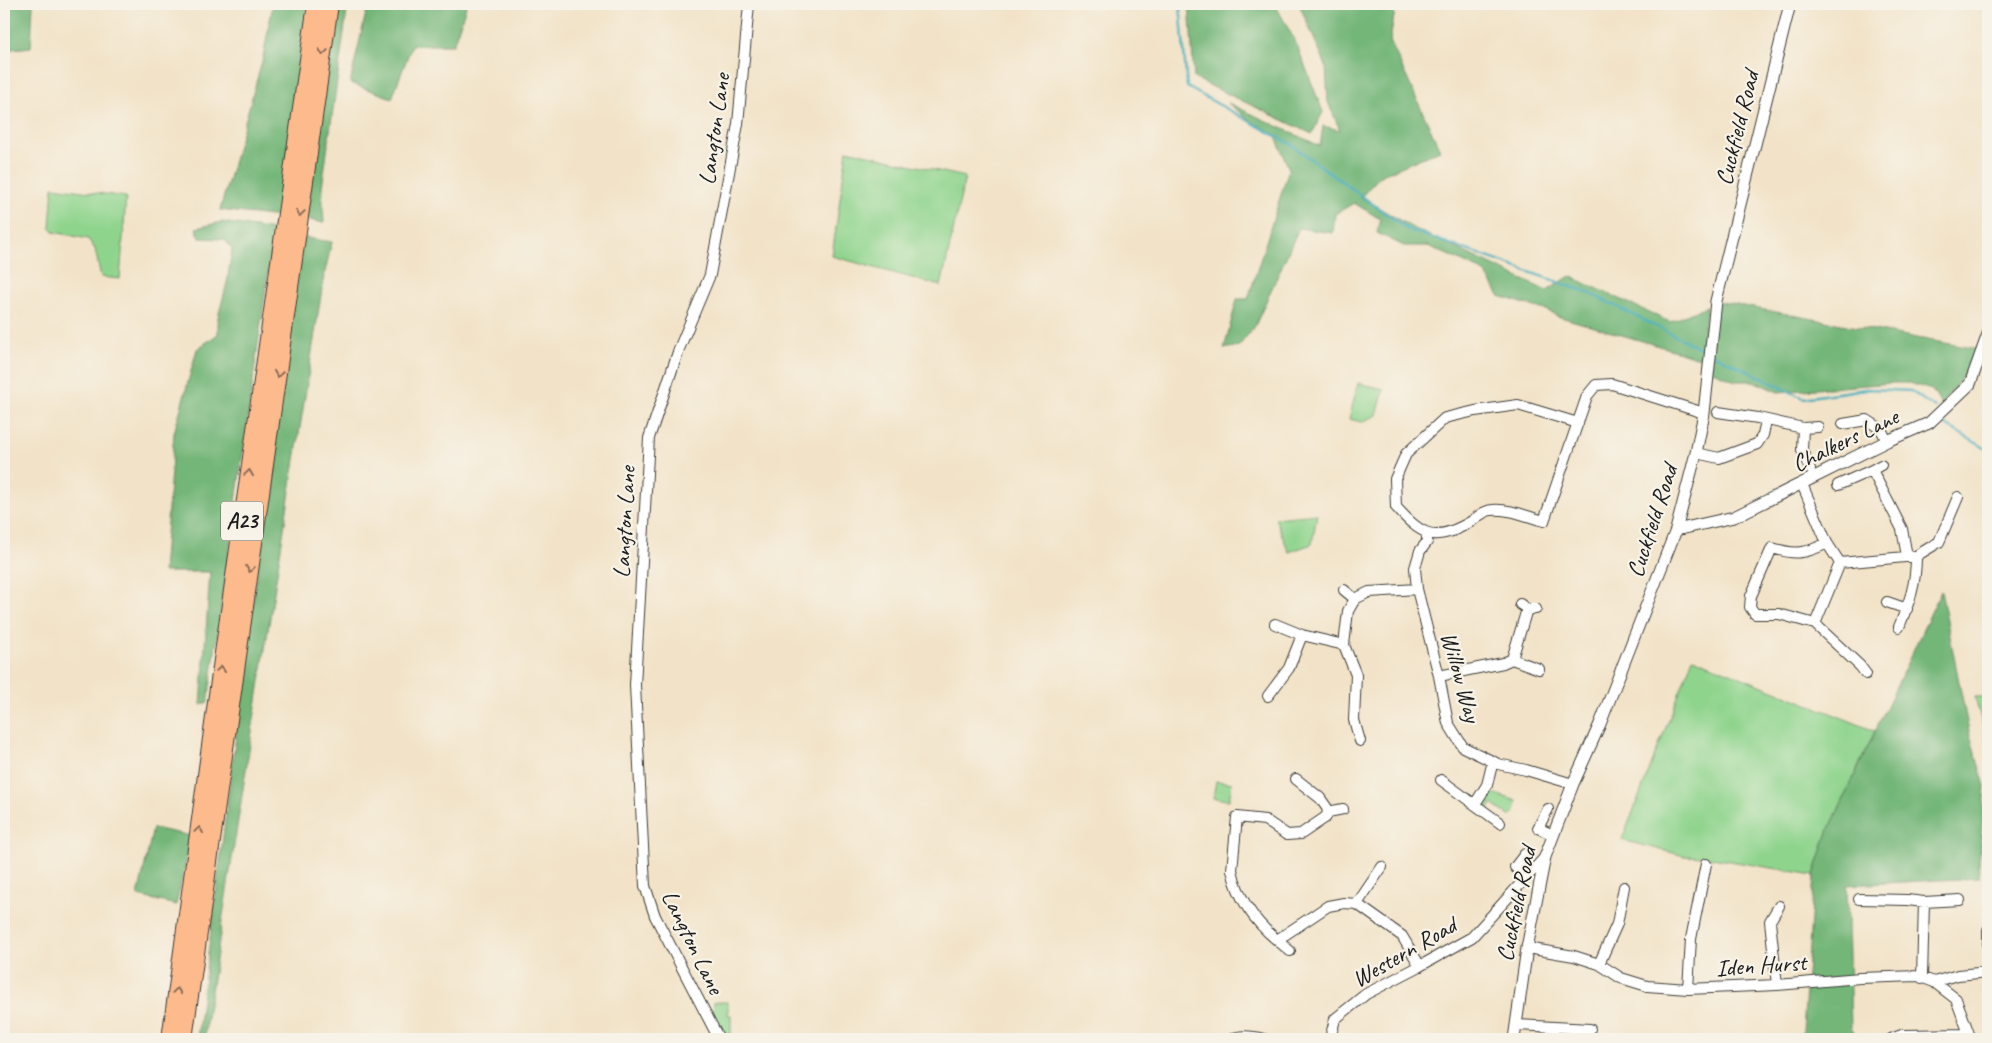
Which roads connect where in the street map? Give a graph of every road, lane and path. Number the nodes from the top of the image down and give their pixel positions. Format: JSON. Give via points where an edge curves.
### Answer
{"nodes":[{"id":1,"x":316,"y":4,"type":"edge"},
{"id":2,"x":330,"y":4,"type":"edge"},
{"id":3,"x":749,"y":4,"type":"edge"},
{"id":4,"x":1790,"y":4,"type":"edge"},
{"id":5,"x":1988,"y":334,"type":"edge"},
{"id":6,"x":1718,"y":412,"type":"dead end"},
{"id":7,"x":1704,"y":414,"type":"junction"},
{"id":8,"x":1766,"y":421,"type":"junction"},
{"id":9,"x":1578,"y":423,"type":"junction"},
{"id":10,"x":1843,"y":424,"type":"dead end"},
{"id":11,"x":1818,"y":427,"type":"dead end"},
{"id":12,"x":1803,"y":428,"type":"junction"},
{"id":13,"x":1887,"y":441,"type":"junction"},
{"id":14,"x":1696,"y":453,"type":"junction"},
{"id":15,"x":1810,"y":468,"type":"dead end"},
{"id":16,"x":1802,"y":484,"type":"junction"},
{"id":17,"x":1838,"y":485,"type":"dead end"},
{"id":18,"x":1958,"y":497,"type":"dead end"},
{"id":19,"x":1676,"y":530,"type":"junction"},
{"id":20,"x":1427,"y":534,"type":"junction"},
{"id":21,"x":1827,"y":543,"type":"junction"},
{"id":22,"x":1912,"y":556,"type":"junction"},
{"id":23,"x":1840,"y":563,"type":"junction"},
{"id":24,"x":1416,"y":589,"type":"junction"},
{"id":25,"x":1344,"y":590,"type":"dead end"},
{"id":26,"x":1355,"y":599,"type":"junction"},
{"id":27,"x":1887,"y":602,"type":"dead end"},
{"id":28,"x":1528,"y":608,"type":"dead end"},
{"id":29,"x":1906,"y":609,"type":"junction"},
{"id":30,"x":1275,"y":624,"type":"dead end"},
{"id":31,"x":1814,"y":624,"type":"junction"},
{"id":32,"x":1899,"y":627,"type":"dead end"},
{"id":33,"x":1302,"y":635,"type":"junction"},
{"id":34,"x":1344,"y":645,"type":"junction"},
{"id":35,"x":1512,"y":659,"type":"junction"},
{"id":36,"x":1539,"y":669,"type":"dead end"},
{"id":37,"x":1866,"y":674,"type":"dead end"},
{"id":38,"x":1439,"y":676,"type":"junction"},
{"id":39,"x":1268,"y":696,"type":"dead end"},
{"id":40,"x":1360,"y":741,"type":"dead end"},
{"id":41,"x":1492,"y":761,"type":"junction"},
{"id":42,"x":1441,"y":780,"type":"dead end"},
{"id":43,"x":1297,"y":783,"type":"dead end"},
{"id":44,"x":1573,"y":784,"type":"junction"},
{"id":45,"x":1475,"y":804,"type":"junction"},
{"id":46,"x":1343,"y":809,"type":"dead end"},
{"id":47,"x":1548,"y":809,"type":"dead end"},
{"id":48,"x":1328,"y":812,"type":"junction"},
{"id":49,"x":1500,"y":823,"type":"dead end"},
{"id":50,"x":1553,"y":835,"type":"junction"},
{"id":51,"x":1525,"y":854,"type":"dead end"},
{"id":52,"x":1545,"y":857,"type":"junction"},
{"id":53,"x":1706,"y":864,"type":"dead end"},
{"id":54,"x":1382,"y":867,"type":"dead end"},
{"id":55,"x":1526,"y":876,"type":"junction"},
{"id":56,"x":1624,"y":887,"type":"dead end"},
{"id":57,"x":1859,"y":899,"type":"dead end"},
{"id":58,"x":1960,"y":900,"type":"dead end"},
{"id":59,"x":1924,"y":902,"type":"junction"},
{"id":60,"x":1357,"y":904,"type":"junction"},
{"id":61,"x":1779,"y":906,"type":"dead end"},
{"id":62,"x":1988,"y":930,"type":"edge"},
{"id":63,"x":1277,"y":940,"type":"junction"},
{"id":64,"x":1527,"y":948,"type":"junction"},
{"id":65,"x":1290,"y":951,"type":"dead end"},
{"id":66,"x":1599,"y":964,"type":"junction"},
{"id":67,"x":1420,"y":966,"type":"junction"},
{"id":68,"x":1988,"y":972,"type":"edge"},
{"id":69,"x":1922,"y":978,"type":"junction"},
{"id":70,"x":1934,"y":982,"type":"junction"},
{"id":71,"x":1777,"y":985,"type":"junction"},
{"id":72,"x":1688,"y":989,"type":"junction"},
{"id":73,"x":1516,"y":1025,"type":"junction"},
{"id":74,"x":1590,"y":1029,"type":"dead end"},
{"id":75,"x":1970,"y":1036,"type":"edge"},
{"id":76,"x":170,"y":1039,"type":"edge"},
{"id":77,"x":184,"y":1039,"type":"edge"},
{"id":78,"x":719,"y":1039,"type":"edge"},
{"id":79,"x":1232,"y":1039,"type":"edge"},
{"id":80,"x":1265,"y":1039,"type":"edge"},
{"id":81,"x":1330,"y":1039,"type":"edge"},
{"id":82,"x":1514,"y":1039,"type":"edge"},
{"id":83,"x":1891,"y":1039,"type":"edge"}],
"edges":[{"from":76,"to":1,"type":"highway","number":"A23","one_way":true},
{"from":2,"to":77,"type":"highway","number":"A23","one_way":true},
{"from":3,"to":78,"type":"street","name":"Langton Lane","via":[[738,124],[710,275],[679,349],[648,438],[635,685],[645,886],[655,916]]},
{"from":4,"to":7,"type":"street","name":"Cuckfield Road","via":[[1716,301]]},
{"from":5,"to":13,"type":"street","name":"Chalkers Lane","via":[[1970,384],[1929,423]]},
{"from":6,"to":8,"type":"street"},
{"from":7,"to":9,"type":"street","via":[[1612,384],[1596,385],[1587,396]]},
{"from":7,"to":14,"type":"street","name":"Cuckfield Road"},
{"from":8,"to":12,"type":"street"},
{"from":8,"to":14,"type":"street","via":[[1757,444],[1719,458]]},
{"from":9,"to":20,"type":"street","via":[[1544,521],[1503,510],[1489,510],[1456,530]]},
{"from":9,"to":20,"type":"street","via":[[1518,405],[1446,418],[1406,454],[1396,479],[1396,507],[1410,523]]},
{"from":10,"to":13,"type":"street","via":[[1867,420],[1881,429]]},
{"from":11,"to":12,"type":"street"},
{"from":12,"to":15,"type":"street","via":[[1802,450]]},
{"from":13,"to":16,"type":"street","name":"Chalkers Lane"},
{"from":14,"to":19,"type":"street","name":"Cuckfield Road"},
{"from":16,"to":19,"type":"street","name":"Chalkers Lane","via":[[1734,516]]},
{"from":16,"to":21,"type":"street"},
{"from":17,"to":22,"type":"street","via":[[1877,467]]},
{"from":18,"to":22,"type":"street","via":[[1939,542]]},
{"from":19,"to":44,"type":"street","name":"Cuckfield Road"},
{"from":20,"to":24,"type":"street","name":"Willow Way","via":[[1427,542],[1420,551],[1415,568]]},
{"from":21,"to":23,"type":"street"},
{"from":21,"to":31,"type":"street","via":[[1811,551],[1791,554],[1772,548],[1751,596],[1750,607],[1755,614],[1779,614]]},
{"from":22,"to":23,"type":"street"},
{"from":22,"to":29,"type":"street","via":[[1916,577]]},
{"from":23,"to":31,"type":"street"},
{"from":24,"to":26,"type":"street","via":[[1369,592]]},
{"from":24,"to":38,"type":"street","name":"Willow Way"},
{"from":25,"to":26,"type":"street"},
{"from":26,"to":34,"type":"street","via":[[1348,611]]},
{"from":27,"to":29,"type":"street"},
{"from":28,"to":35,"type":"street"},
{"from":29,"to":32,"type":"street"},
{"from":30,"to":33,"type":"street"},
{"from":31,"to":37,"type":"street"},
{"from":33,"to":34,"type":"street"},
{"from":33,"to":39,"type":"street","via":[[1289,668]]},
{"from":34,"to":40,"type":"street","via":[[1356,675],[1354,720]]},
{"from":35,"to":36,"type":"street"},
{"from":35,"to":38,"type":"street"},
{"from":38,"to":41,"type":"street","name":"Willow Way","via":[[1448,723],[1463,747]]},
{"from":41,"to":44,"type":"street","name":"Willow Way"},
{"from":41,"to":45,"type":"street","via":[[1487,785]]},
{"from":42,"to":45,"type":"street"},
{"from":43,"to":48,"type":"street","via":[[1323,802]]},
{"from":44,"to":50,"type":"street","name":"Cuckfield Road"},
{"from":45,"to":49,"type":"street"},
{"from":46,"to":48,"type":"street"},
{"from":47,"to":50,"type":"street","via":[[1538,828]]},
{"from":48,"to":63,"type":"street","via":[[1326,817],[1296,836],[1288,835],[1265,820],[1238,813],[1231,862],[1234,878],[1252,916]]},
{"from":50,"to":52,"type":"street","name":"Cuckfield Road"},
{"from":51,"to":55,"type":"street","via":[[1515,867]]},
{"from":52,"to":55,"type":"street","name":"Western Road"},
{"from":52,"to":64,"type":"street","name":"Cuckfield Road"},
{"from":53,"to":72,"type":"street","via":[[1691,939]]},
{"from":54,"to":60,"type":"street"},
{"from":55,"to":67,"type":"street","name":"Western Road","via":[[1472,937]]},
{"from":56,"to":66,"type":"street","via":[[1617,924]]},
{"from":57,"to":59,"type":"street"},
{"from":58,"to":59,"type":"street"},
{"from":59,"to":69,"type":"street"},
{"from":60,"to":63,"type":"street","via":[[1328,906]]},
{"from":60,"to":67,"type":"street","via":[[1402,936]]},
{"from":61,"to":71,"type":"street","via":[[1770,921]]},
{"from":62,"to":68,"type":"street"},
{"from":63,"to":65,"type":"street"},
{"from":64,"to":66,"type":"street","name":"Iden Hurst"},
{"from":64,"to":73,"type":"street","name":"Cuckfield Road"},
{"from":66,"to":72,"type":"street","name":"Iden Hurst","via":[[1621,978],[1647,986]]},
{"from":67,"to":81,"type":"street","name":"Western Road","via":[[1366,994],[1335,1019]]},
{"from":68,"to":70,"type":"street","via":[[1958,974]]},
{"from":69,"to":70,"type":"street","name":"Iden Hurst"},
{"from":69,"to":71,"type":"street","name":"Iden Hurst","via":[[1838,979]]},
{"from":70,"to":75,"type":"street","name":"Iden Hurst","via":[[1956,999]]},
{"from":71,"to":72,"type":"street","name":"Iden Hurst"},
{"from":73,"to":74,"type":"street"},
{"from":73,"to":82,"type":"street","name":"Cuckfield Road"},
{"from":75,"to":83,"type":"street","via":[[1902,1034]]},
{"from":79,"to":80,"type":"street"}]}
